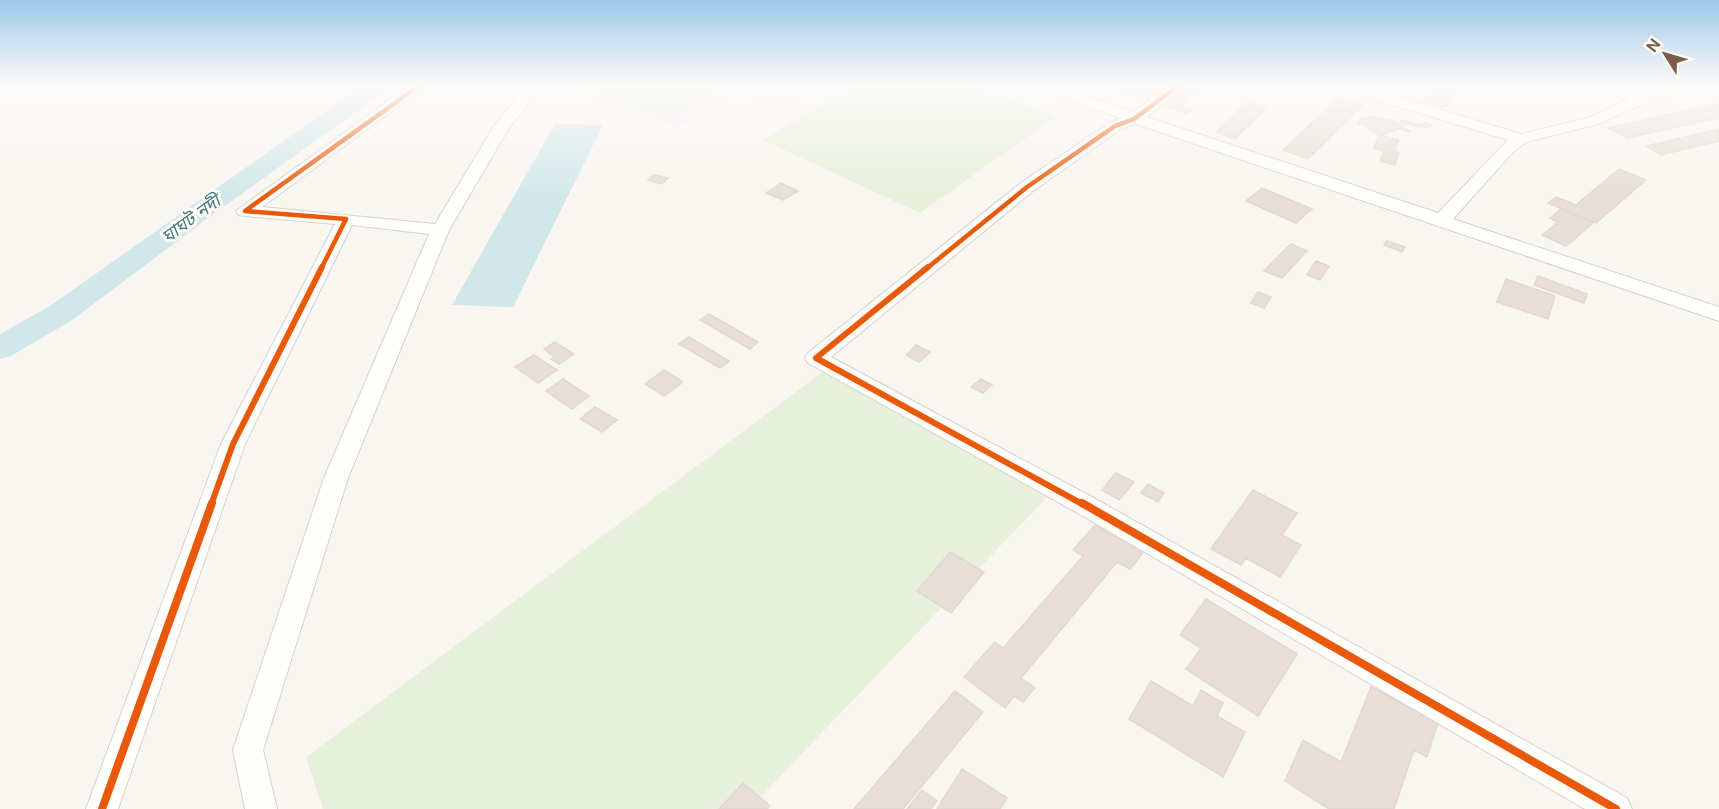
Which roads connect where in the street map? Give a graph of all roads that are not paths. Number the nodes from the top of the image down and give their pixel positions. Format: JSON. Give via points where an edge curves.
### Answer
{"nodes":[{"id":1,"x":368,"y":123,"type":"edge"},
{"id":2,"x":505,"y":123,"type":"edge"},
{"id":3,"x":1124,"y":123,"type":"edge"},
{"id":4,"x":1145,"y":123,"type":"edge"},
{"id":5,"x":1467,"y":123,"type":"edge"},
{"id":6,"x":1586,"y":123,"type":"edge"},
{"id":7,"x":1520,"y":139,"type":"junction"},
{"id":8,"x":346,"y":219,"type":"junction"},
{"id":9,"x":1441,"y":221,"type":"junction"},
{"id":10,"x":440,"y":230,"type":"junction"},
{"id":11,"x":1719,"y":314,"type":"edge"},
{"id":12,"x":102,"y":809,"type":"edge"},
{"id":13,"x":261,"y":809,"type":"edge"},
{"id":14,"x":1616,"y":809,"type":"edge"}],
"edges":[{"from":1,"to":8,"type":"street","via":[[245,212]]},
{"from":2,"to":10,"type":"street"},
{"from":3,"to":14,"type":"street","via":[[1027,187],[816,358],[1092,509]]},
{"from":4,"to":9,"type":"street"},
{"from":5,"to":7,"type":"street"},
{"from":6,"to":7,"type":"street"},
{"from":7,"to":9,"type":"street"},
{"from":8,"to":10,"type":"street"},
{"from":8,"to":12,"type":"street","via":[[233,444]]},
{"from":9,"to":11,"type":"street"},
{"from":10,"to":13,"type":"street","via":[[336,478],[248,750]]}]}
